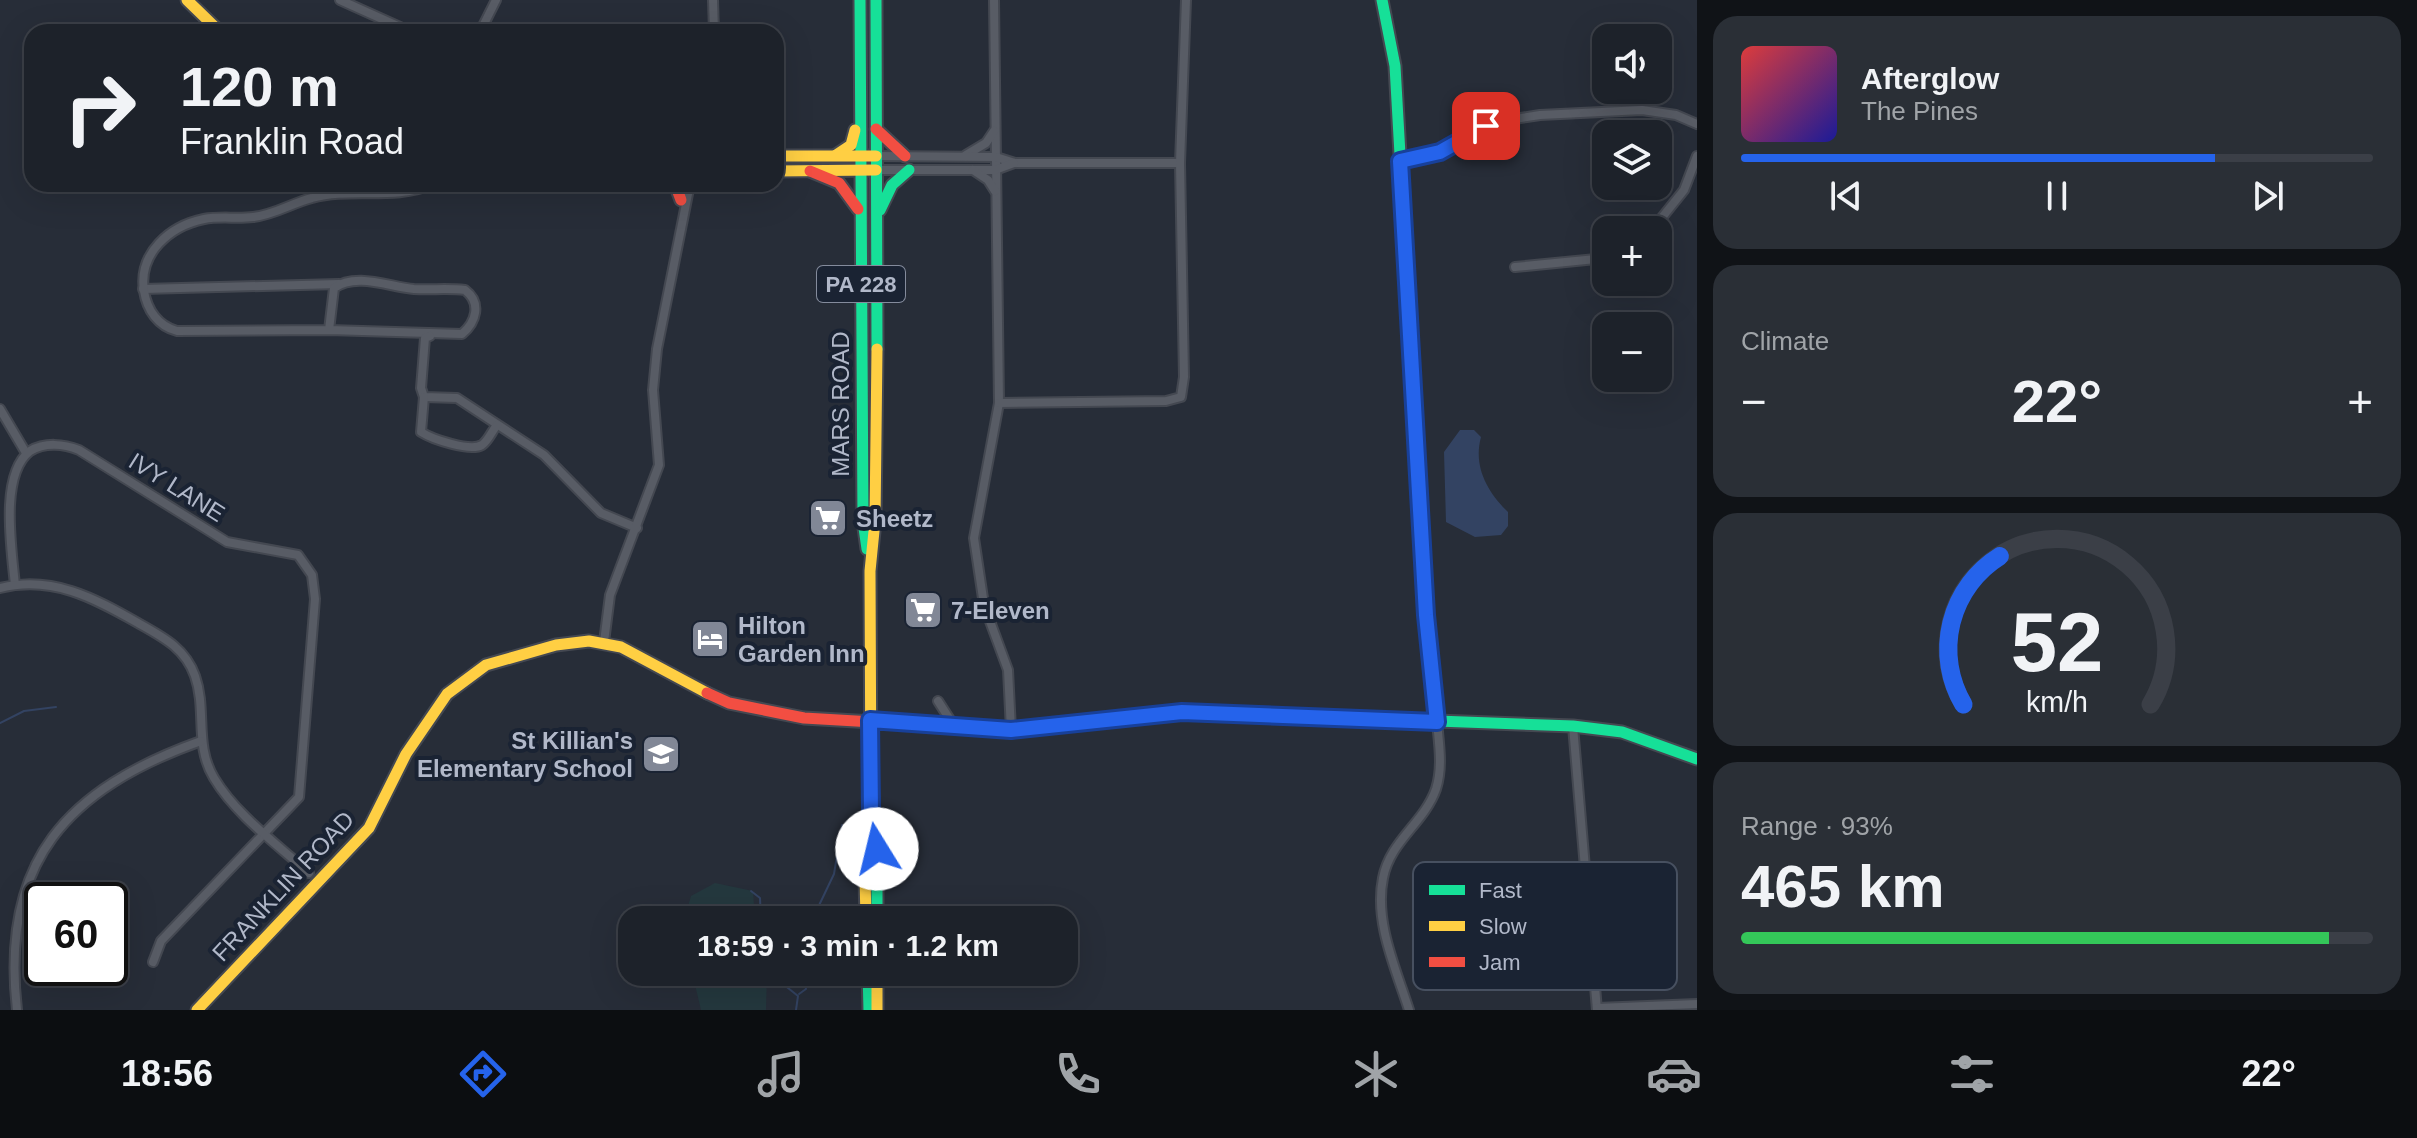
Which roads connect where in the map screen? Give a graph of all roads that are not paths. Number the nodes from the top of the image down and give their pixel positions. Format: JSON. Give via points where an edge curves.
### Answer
{"nodes":[{"id":1,"x":187,"y":0,"type":"edge"},
{"id":2,"x":340,"y":0,"type":"edge"},
{"id":3,"x":496,"y":0,"type":"edge"},
{"id":4,"x":713,"y":0,"type":"edge"},
{"id":5,"x":860,"y":0,"type":"edge"},
{"id":6,"x":876,"y":0,"type":"edge"},
{"id":7,"x":994,"y":0,"type":"edge"},
{"id":8,"x":1186,"y":0,"type":"edge"},
{"id":9,"x":1382,"y":0,"type":"edge"},
{"id":10,"x":212,"y":24,"type":"edge"},
{"id":11,"x":393,"y":24,"type":"edge"},
{"id":12,"x":484,"y":24,"type":"edge"},
{"id":13,"x":714,"y":24,"type":"edge"},
{"id":14,"x":861,"y":31,"type":"junction"},
{"id":15,"x":1697,"y":124,"type":"edge"},
{"id":16,"x":995,"y":126,"type":"junction"},
{"id":17,"x":876,"y":129,"type":"junction"},
{"id":18,"x":836,"y":155,"type":"junction"},
{"id":19,"x":784,"y":156,"type":"edge"},
{"id":20,"x":860,"y":156,"type":"junction"},
{"id":21,"x":876,"y":156,"type":"junction"},
{"id":22,"x":905,"y":156,"type":"junction"},
{"id":23,"x":963,"y":156,"type":"junction"},
{"id":24,"x":1697,"y":156,"type":"edge"},
{"id":25,"x":996,"y":157,"type":"junction"},
{"id":26,"x":1400,"y":161,"type":"junction"},
{"id":27,"x":1015,"y":163,"type":"junction"},
{"id":28,"x":1180,"y":163,"type":"junction"},
{"id":29,"x":860,"y":170,"type":"junction"},
{"id":30,"x":876,"y":170,"type":"junction"},
{"id":31,"x":909,"y":170,"type":"junction"},
{"id":32,"x":973,"y":170,"type":"junction"},
{"id":33,"x":995,"y":170,"type":"junction"},
{"id":34,"x":784,"y":171,"type":"edge"},
{"id":35,"x":810,"y":171,"type":"junction"},
{"id":36,"x":395,"y":192,"type":"edge"},
{"id":37,"x":678,"y":192,"type":"edge"},
{"id":38,"x":682,"y":192,"type":"edge"},
{"id":39,"x":688,"y":192,"type":"edge"},
{"id":40,"x":996,"y":194,"type":"junction"},
{"id":41,"x":681,"y":200,"type":"junction"},
{"id":42,"x":861,"y":216,"type":"junction"},
{"id":43,"x":1663,"y":216,"type":"edge"},
{"id":44,"x":877,"y":217,"type":"junction"},
{"id":45,"x":677,"y":240,"type":"junction"},
{"id":46,"x":1592,"y":259,"type":"edge"},
{"id":47,"x":1515,"y":267,"type":"dead end"},
{"id":48,"x":340,"y":284,"type":"junction"},
{"id":49,"x":143,"y":289,"type":"junction"},
{"id":50,"x":329,"y":330,"type":"junction"},
{"id":51,"x":430,"y":336,"type":"junction"},
{"id":52,"x":424,"y":397,"type":"junction"},
{"id":53,"x":999,"y":403,"type":"junction"},
{"id":54,"x":0,"y":409,"type":"edge"},
{"id":55,"x":497,"y":425,"type":"junction"},
{"id":56,"x":26,"y":453,"type":"junction"},
{"id":57,"x":637,"y":528,"type":"junction"},
{"id":58,"x":870,"y":568,"type":"junction"},
{"id":59,"x":15,"y":585,"type":"junction"},
{"id":60,"x":0,"y":588,"type":"edge"},
{"id":61,"x":604,"y":642,"type":"junction"},
{"id":62,"x":870,"y":720,"type":"junction"},
{"id":63,"x":1437,"y":722,"type":"junction"},
{"id":64,"x":935,"y":724,"type":"junction"},
{"id":65,"x":954,"y":726,"type":"junction"},
{"id":66,"x":1573,"y":726,"type":"junction"},
{"id":67,"x":1011,"y":730,"type":"junction"},
{"id":68,"x":201,"y":741,"type":"junction"},
{"id":69,"x":1697,"y":759,"type":"edge"},
{"id":70,"x":871,"y":812,"type":"junction"},
{"id":71,"x":266,"y":834,"type":"junction"},
{"id":72,"x":1585,"y":862,"type":"edge"},
{"id":73,"x":309,"y":873,"type":"junction"},
{"id":74,"x":328,"y":874,"type":"junction"},
{"id":75,"x":310,"y":893,"type":"junction"},
{"id":76,"x":866,"y":906,"type":"edge"},
{"id":77,"x":877,"y":906,"type":"edge"},
{"id":78,"x":153,"y":962,"type":"dead end"},
{"id":79,"x":5,"y":966,"type":"edge"},
{"id":80,"x":868,"y":986,"type":"edge"},
{"id":81,"x":877,"y":986,"type":"edge"},
{"id":82,"x":1692,"y":1006,"type":"edge"},
{"id":83,"x":1597,"y":1009,"type":"edge"},
{"id":84,"x":17,"y":1010,"type":"edge"},
{"id":85,"x":197,"y":1010,"type":"edge"},
{"id":86,"x":869,"y":1010,"type":"edge"},
{"id":87,"x":877,"y":1010,"type":"edge"},
{"id":88,"x":1409,"y":1010,"type":"edge"}],
"edges":[{"from":1,"to":10,"type":"street"},
{"from":2,"to":11,"type":"street"},
{"from":3,"to":12,"type":"street"},
{"from":4,"to":13,"type":"street"},
{"from":5,"to":14,"type":"street","name":"MARS ROAD","number":"PA 228"},
{"from":6,"to":17,"type":"street","name":"MARS ROAD","number":"PA 228"},
{"from":7,"to":16,"type":"street"},
{"from":8,"to":28,"type":"street"},
{"from":9,"to":26,"type":"street","via":[[1395,66]]},
{"from":14,"to":18,"type":"street","via":[[855,134],[847,149]]},
{"from":14,"to":20,"type":"street","name":"MARS ROAD","number":"PA 228"},
{"from":15,"to":26,"type":"street","via":[[1642,110],[1540,115],[1495,122],[1440,152]]},
{"from":16,"to":23,"type":"street","via":[[986,143]]},
{"from":16,"to":25,"type":"street"},
{"from":17,"to":21,"type":"street","name":"MARS ROAD","number":"PA 228"},
{"from":17,"to":22,"type":"street"},
{"from":18,"to":19,"type":"street"},
{"from":18,"to":20,"type":"street"},
{"from":20,"to":21,"type":"street"},
{"from":20,"to":29,"type":"street","name":"MARS ROAD","number":"PA 228"},
{"from":21,"to":22,"type":"street"},
{"from":21,"to":30,"type":"street","name":"MARS ROAD","number":"PA 228"},
{"from":22,"to":23,"type":"street"},
{"from":23,"to":25,"type":"street"},
{"from":24,"to":43,"type":"street","via":[[1684,190]]},
{"from":25,"to":27,"type":"street"},
{"from":25,"to":33,"type":"street"},
{"from":26,"to":63,"type":"street"},
{"from":27,"to":28,"type":"street"},
{"from":27,"to":33,"type":"street"},
{"from":28,"to":53,"type":"street","via":[[1181,397]]},
{"from":29,"to":30,"type":"street"},
{"from":29,"to":35,"type":"street"},
{"from":29,"to":42,"type":"street","name":"MARS ROAD","number":"PA 228"},
{"from":30,"to":31,"type":"street"},
{"from":30,"to":44,"type":"street","name":"MARS ROAD","number":"PA 228"},
{"from":31,"to":32,"type":"street"},
{"from":31,"to":44,"type":"street","via":[[892,185]]},
{"from":32,"to":33,"type":"street"},
{"from":32,"to":40,"type":"street"},
{"from":33,"to":40,"type":"street"},
{"from":34,"to":35,"type":"street"},
{"from":35,"to":42,"type":"street","via":[[844,186]]},
{"from":36,"to":49,"type":"street","via":[[325,195],[256,217],[191,222],[156,246],[148,258]]},
{"from":37,"to":41,"type":"street"},
{"from":38,"to":41,"type":"street"},
{"from":39,"to":45,"type":"street"},
{"from":40,"to":53,"type":"street"},
{"from":41,"to":45,"type":"street"},
{"from":42,"to":58,"type":"street","name":"MARS ROAD","number":"PA 228","via":[[863,521]]},
{"from":44,"to":58,"type":"street","name":"MARS ROAD","number":"PA 228","via":[[875,521]]},
{"from":45,"to":57,"type":"street","via":[[653,390],[659,465]]},
{"from":46,"to":47,"type":"street"},
{"from":48,"to":49,"type":"street"},
{"from":48,"to":50,"type":"street","via":[[332,295]]},
{"from":48,"to":51,"type":"street","via":[[389,282],[472,295],[471,327],[462,334]]},
{"from":49,"to":50,"type":"street","via":[[156,320],[177,331]]},
{"from":50,"to":51,"type":"street"},
{"from":51,"to":52,"type":"street","via":[[425,338]]},
{"from":52,"to":55,"type":"street","via":[[457,398]]},
{"from":52,"to":55,"type":"street","via":[[421,432],[431,438],[477,447]]},
{"from":53,"to":67,"type":"street","via":[[974,538],[984,605],[1008,670]]},
{"from":54,"to":56,"type":"street"},
{"from":55,"to":57,"type":"street","via":[[544,455],[601,513]]},
{"from":56,"to":59,"type":"street","via":[[12,467],[6,484]]},
{"from":56,"to":71,"type":"street","name":"IVY LANE","via":[[50,445],[72,447],[227,542],[285,550],[304,560],[315,591],[301,791]]},
{"from":57,"to":61,"type":"street","via":[[610,595]]},
{"from":58,"to":62,"type":"street","name":"MARS ROAD","number":"PA 228"},
{"from":59,"to":60,"type":"street"},
{"from":59,"to":68,"type":"street","via":[[44,584],[80,592],[171,642],[196,681]]},
{"from":61,"to":62,"type":"street","name":"FRANKLIN ROAD","via":[[742,707],[804,718]]},
{"from":61,"to":74,"type":"street","name":"FRANKLIN ROAD","via":[[513,655],[466,678],[433,712],[369,828]]},
{"from":62,"to":64,"type":"street","name":"FRANKLIN ROAD"},
{"from":62,"to":70,"type":"street","name":"MARS ROAD","number":"PA 228"},
{"from":63,"to":66,"type":"street","name":"FRANKLIN ROAD"},
{"from":63,"to":67,"type":"street","name":"FRANKLIN ROAD","via":[[1182,712]]},
{"from":63,"to":88,"type":"street","via":[[1436,788],[1392,851],[1381,888],[1383,923]]},
{"from":64,"to":65,"type":"street","name":"FRANKLIN ROAD"},
{"from":64,"to":65,"type":"street","via":[[938,701]]},
{"from":65,"to":67,"type":"street","name":"FRANKLIN ROAD"},
{"from":66,"to":69,"type":"street","name":"FRANKLIN ROAD","via":[[1622,732]]},
{"from":66,"to":72,"type":"street"},
{"from":68,"to":71,"type":"street","via":[[221,788]]},
{"from":68,"to":79,"type":"street","via":[[113,780],[56,831],[27,874]]},
{"from":70,"to":76,"type":"street","name":"MARS ROAD","number":"PA 228","via":[[864,834]]},
{"from":70,"to":77,"type":"street","name":"MARS ROAD","number":"PA 228","via":[[877,834]]},
{"from":71,"to":73,"type":"street"},
{"from":71,"to":78,"type":"street","via":[[161,941]]},
{"from":73,"to":74,"type":"street"},
{"from":73,"to":75,"type":"street"},
{"from":74,"to":75,"type":"street","name":"FRANKLIN ROAD"},
{"from":75,"to":85,"type":"street","name":"FRANKLIN ROAD"},
{"from":79,"to":84,"type":"street"},
{"from":80,"to":86,"type":"street"},
{"from":81,"to":87,"type":"street"},
{"from":82,"to":83,"type":"street"}]}
